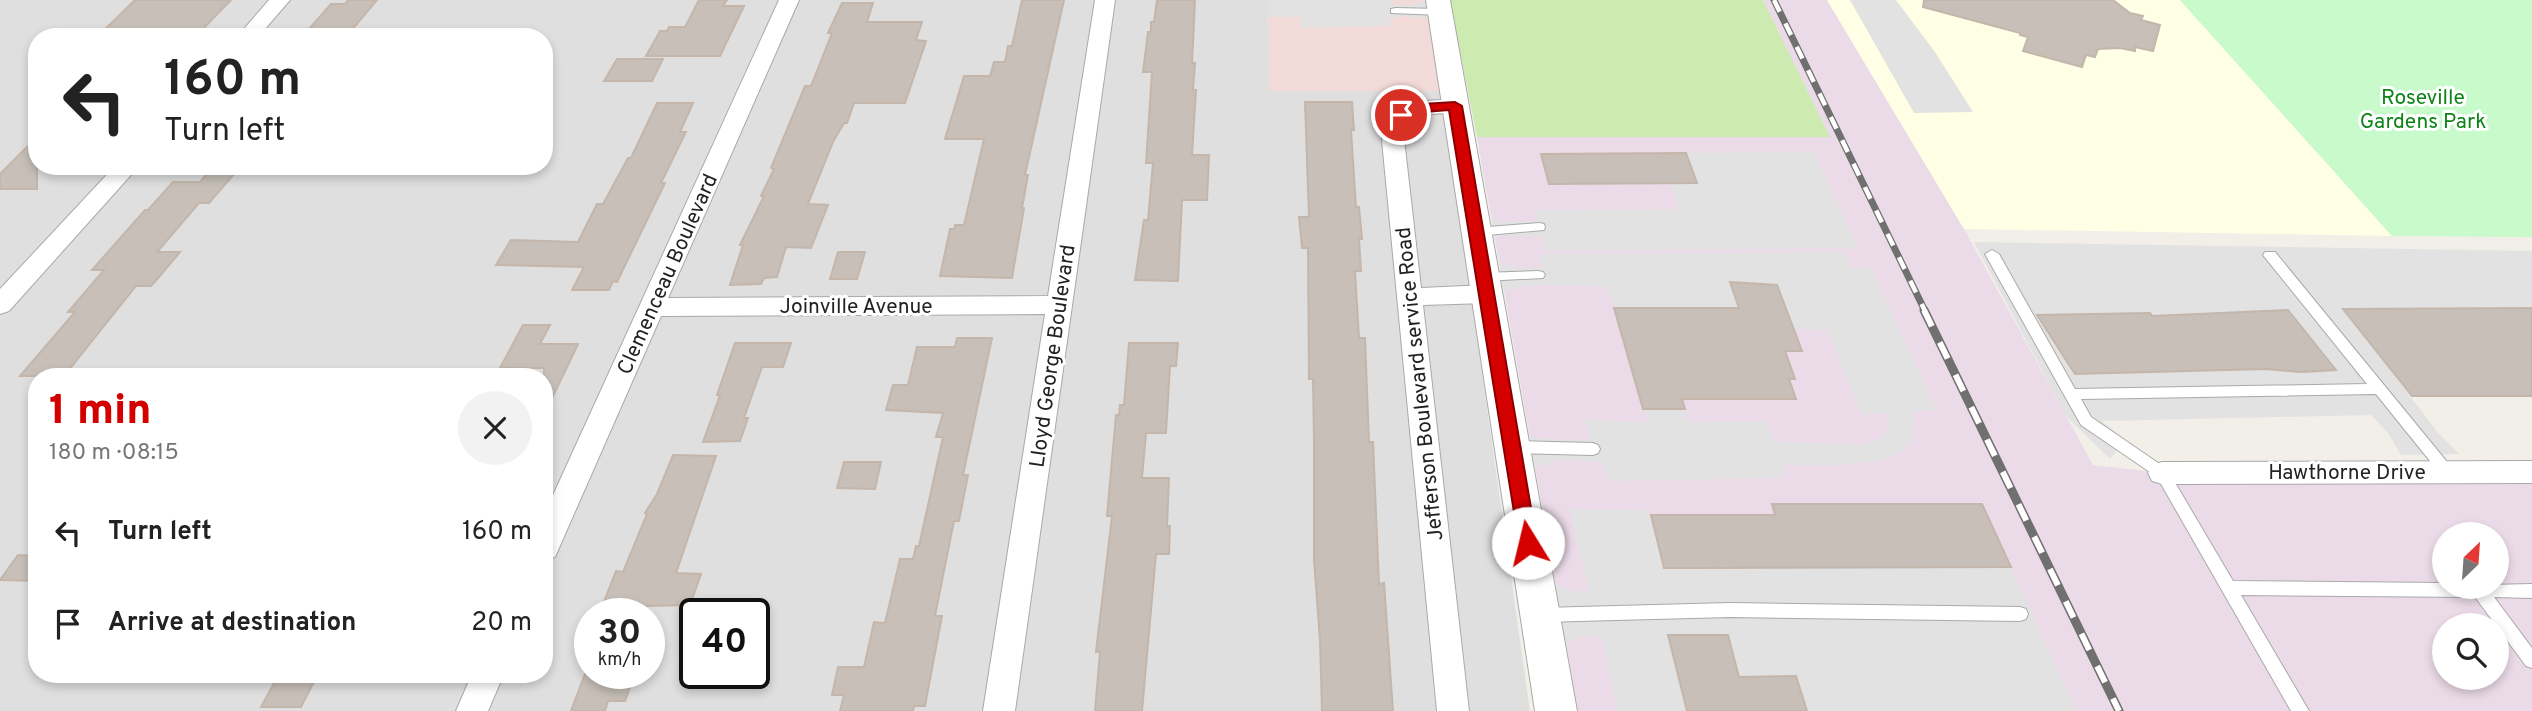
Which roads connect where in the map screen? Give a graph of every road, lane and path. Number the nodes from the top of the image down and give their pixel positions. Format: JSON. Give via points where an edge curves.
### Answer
{"nodes":[{"id":1,"x":281,"y":0,"type":"edge"},
{"id":2,"x":789,"y":0,"type":"edge"},
{"id":3,"x":1105,"y":0,"type":"edge"},
{"id":4,"x":1439,"y":6,"type":"edge"},
{"id":5,"x":1395,"y":11,"type":"dead end"},
{"id":6,"x":255,"y":28,"type":"edge"},
{"id":7,"x":1455,"y":106,"type":"junction"},
{"id":8,"x":120,"y":175,"type":"edge"},
{"id":9,"x":1539,"y":227,"type":"dead end"},
{"id":10,"x":1476,"y":232,"type":"junction"},
{"id":11,"x":1992,"y":254,"type":"dead end"},
{"id":12,"x":2270,"y":255,"type":"dead end"},
{"id":13,"x":1538,"y":275,"type":"dead end"},
{"id":14,"x":1485,"y":285,"type":"junction"},
{"id":15,"x":1409,"y":297,"type":"junction"},
{"id":16,"x":0,"y":305,"type":"edge"},
{"id":17,"x":1060,"y":305,"type":"junction"},
{"id":18,"x":652,"y":307,"type":"junction"},
{"id":19,"x":2380,"y":389,"type":"junction"},
{"id":20,"x":2071,"y":394,"type":"junction"},
{"id":21,"x":1512,"y":447,"type":"junction"},
{"id":22,"x":1593,"y":449,"type":"dead end"},
{"id":23,"x":2162,"y":472,"type":"junction"},
{"id":24,"x":2447,"y":472,"type":"junction"},
{"id":25,"x":2532,"y":472,"type":"edge"},
{"id":26,"x":553,"y":528,"type":"edge"},
{"id":27,"x":2228,"y":588,"type":"junction"},
{"id":28,"x":2432,"y":589,"type":"edge"},
{"id":29,"x":2510,"y":590,"type":"edge"},
{"id":30,"x":2532,"y":591,"type":"edge"},
{"id":31,"x":2486,"y":599,"type":"edge"},
{"id":32,"x":2020,"y":614,"type":"dead end"},
{"id":33,"x":1540,"y":615,"type":"junction"},
{"id":34,"x":2532,"y":661,"type":"edge"},
{"id":35,"x":484,"y":683,"type":"edge"},
{"id":36,"x":472,"y":711,"type":"edge"},
{"id":37,"x":999,"y":711,"type":"edge"},
{"id":38,"x":1453,"y":711,"type":"edge"},
{"id":39,"x":1556,"y":711,"type":"edge"},
{"id":40,"x":2300,"y":711,"type":"edge"}],
"edges":[{"from":1,"to":6,"type":"street"},
{"from":2,"to":18,"type":"street","name":"Clemenceau Boulevard"},
{"from":3,"to":17,"type":"street","name":"Lloyd George Boulevard"},
{"from":4,"to":5,"type":"lane"},
{"from":4,"to":7,"type":"street"},
{"from":7,"to":10,"type":"street"},
{"from":7,"to":15,"type":"street","name":"Jefferson Boulevard service Road","via":[[1401,115],[1392,130]]},
{"from":8,"to":16,"type":"street"},
{"from":9,"to":10,"type":"lane"},
{"from":10,"to":14,"type":"street"},
{"from":11,"to":20,"type":"lane"},
{"from":12,"to":19,"type":"lane"},
{"from":13,"to":14,"type":"lane"},
{"from":14,"to":15,"type":"street"},
{"from":14,"to":21,"type":"street"},
{"from":15,"to":38,"type":"street","name":"Jefferson Boulevard service Road"},
{"from":17,"to":18,"type":"street","name":"Joinville Avenue"},
{"from":17,"to":37,"type":"street","name":"Lloyd George Boulevard"},
{"from":18,"to":26,"type":"street","name":"Clemenceau Boulevard"},
{"from":19,"to":20,"type":"lane"},
{"from":19,"to":24,"type":"lane"},
{"from":20,"to":23,"type":"lane","via":[[2086,421]]},
{"from":21,"to":22,"type":"lane"},
{"from":21,"to":33,"type":"street"},
{"from":23,"to":24,"type":"street","name":"Hawthorne Drive"},
{"from":23,"to":27,"type":"lane"},
{"from":24,"to":25,"type":"street","name":"Hawthorne Drive"},
{"from":27,"to":28,"type":"lane"},
{"from":27,"to":40,"type":"lane"},
{"from":29,"to":30,"type":"lane"},
{"from":31,"to":34,"type":"lane"},
{"from":32,"to":33,"type":"lane","via":[[1730,610]]},
{"from":33,"to":39,"type":"street"},
{"from":35,"to":36,"type":"street"}]}
